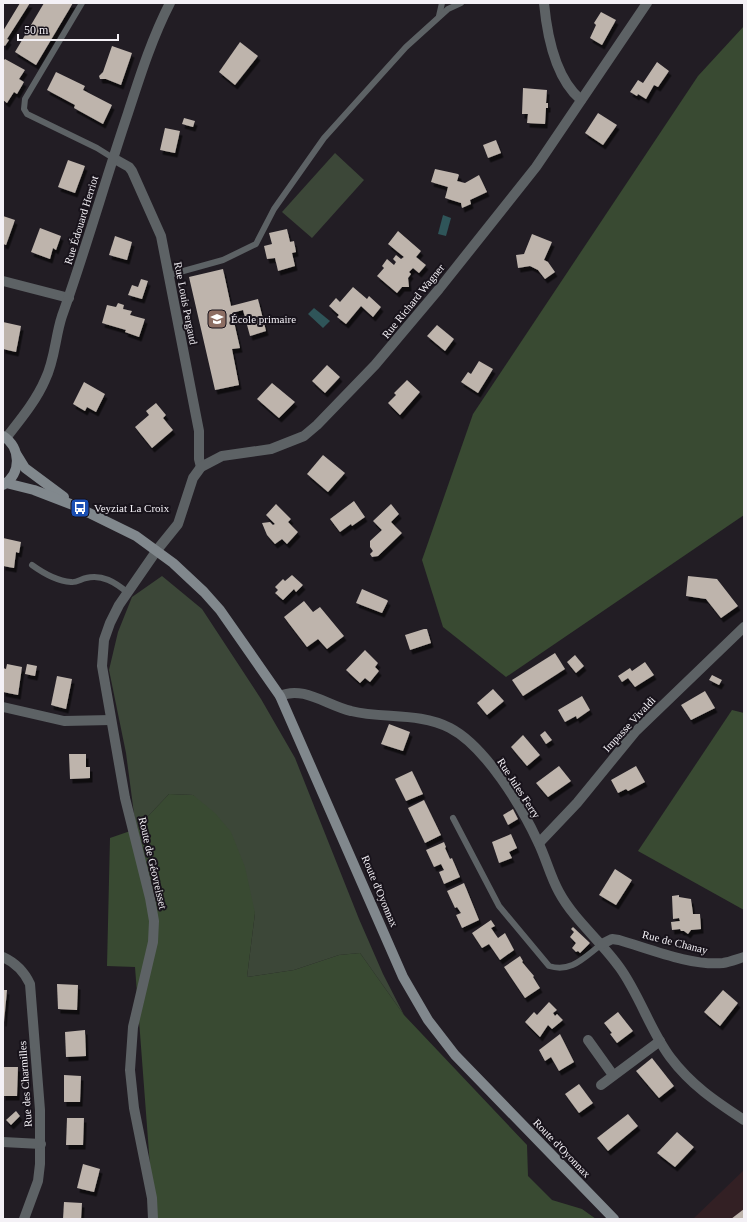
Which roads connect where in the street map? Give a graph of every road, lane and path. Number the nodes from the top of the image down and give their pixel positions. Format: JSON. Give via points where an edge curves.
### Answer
{"nodes":[{"id":1,"x":82,"y":3,"type":"edge"},
{"id":2,"x":170,"y":3,"type":"edge"},
{"id":3,"x":442,"y":3,"type":"edge"},
{"id":4,"x":462,"y":3,"type":"edge"},
{"id":5,"x":544,"y":3,"type":"edge"},
{"id":6,"x":647,"y":3,"type":"edge"},
{"id":7,"x":439,"y":16,"type":"junction"},
{"id":8,"x":581,"y":100,"type":"junction"},
{"id":9,"x":113,"y":158,"type":"junction"},
{"id":10,"x":169,"y":275,"type":"junction"},
{"id":11,"x":3,"y":281,"type":"edge"},
{"id":12,"x":69,"y":298,"type":"junction"},
{"id":13,"x":4,"y":437,"type":"edge"},
{"id":14,"x":17,"y":455,"type":"junction"},
{"id":15,"x":201,"y":467,"type":"junction"},
{"id":16,"x":4,"y":484,"type":"edge"},
{"id":17,"x":73,"y":504,"type":"junction"},
{"id":18,"x":157,"y":550,"type":"junction"},
{"id":19,"x":32,"y":565,"type":"dead end"},
{"id":20,"x":128,"y":593,"type":"junction"},
{"id":21,"x":744,"y":627,"type":"edge"},
{"id":22,"x":280,"y":696,"type":"junction"},
{"id":23,"x":3,"y":707,"type":"edge"},
{"id":24,"x":111,"y":720,"type":"junction"},
{"id":25,"x":453,"y":818,"type":"dead end"},
{"id":26,"x":539,"y":843,"type":"junction"},
{"id":27,"x":602,"y":944,"type":"junction"},
{"id":28,"x":3,"y":957,"type":"edge"},
{"id":29,"x":744,"y":957,"type":"edge"},
{"id":30,"x":588,"y":1040,"type":"dead end"},
{"id":31,"x":660,"y":1041,"type":"junction"},
{"id":32,"x":613,"y":1075,"type":"junction"},
{"id":33,"x":601,"y":1085,"type":"dead end"},
{"id":34,"x":744,"y":1120,"type":"edge"},
{"id":35,"x":3,"y":1142,"type":"edge"},
{"id":36,"x":41,"y":1144,"type":"junction"},
{"id":37,"x":24,"y":1219,"type":"edge"},
{"id":38,"x":153,"y":1219,"type":"edge"},
{"id":39,"x":614,"y":1219,"type":"edge"}],
"edges":[{"from":1,"to":9,"type":"lane","via":[[25,99],[24,109],[27,114]]},
{"from":2,"to":9,"type":"street","name":"Rue Édouard Herriot","via":[[152,43]]},
{"from":3,"to":7,"type":"lane"},
{"from":4,"to":7,"type":"lane"},
{"from":5,"to":8,"type":"street","via":[[547,29],[554,54],[564,77]]},
{"from":6,"to":8,"type":"street","name":"Rue Richard Wagner"},
{"from":7,"to":10,"type":"lane","via":[[381,73],[324,138],[274,209],[256,244],[223,260]]},
{"from":8,"to":15,"type":"street","name":"Rue Richard Wagner","via":[[536,167],[434,295],[375,365],[317,425],[304,436],[288,444],[222,456]]},
{"from":9,"to":10,"type":"street","name":"Rue Louis Pergaud","via":[[129,167],[136,176],[161,236]]},
{"from":9,"to":12,"type":"street","name":"Rue Édouard Herriot"},
{"from":10,"to":15,"type":"street","name":"Rue Louis Pergaud","via":[[199,431]]},
{"from":11,"to":12,"type":"street"},
{"from":12,"to":13,"type":"street","name":"Rue Édouard Herriot","via":[[46,380],[18,422]]},
{"from":13,"to":14,"type":"main road","via":[[11,442]]},
{"from":14,"to":16,"type":"main road","via":[[15,471]]},
{"from":14,"to":17,"type":"main road","via":[[25,468]]},
{"from":15,"to":18,"type":"street","via":[[193,478],[178,524]]},
{"from":16,"to":17,"type":"main road","via":[[34,490]]},
{"from":17,"to":18,"type":"main road","name":"Route d'Oyonnax","via":[[136,536]]},
{"from":18,"to":20,"type":"street","name":"Route de Géovreisset"},
{"from":18,"to":22,"type":"main road","name":"Route d'Oyonnax","via":[[188,576],[220,610]]},
{"from":19,"to":20,"type":"lane","via":[[46,575],[72,583],[96,577],[104,579]]},
{"from":20,"to":24,"type":"street","name":"Route de Géovreisset","via":[[119,605],[104,640],[103,676]]},
{"from":21,"to":26,"type":"street","name":"Impasse Vivaldi","via":[[635,732],[577,803]]},
{"from":22,"to":26,"type":"street","name":"Rue Jules Ferry","via":[[296,692],[351,712],[411,717],[434,721],[451,728],[469,741],[496,772],[525,816]]},
{"from":22,"to":39,"type":"main road","name":"Route d'Oyonnax","via":[[404,977],[428,1020],[455,1055]]},
{"from":23,"to":24,"type":"street","via":[[64,721]]},
{"from":24,"to":38,"type":"street","name":"Route de Géovreisset","via":[[125,798],[154,921],[153,942],[133,1027],[130,1070],[133,1101],[152,1198]]},
{"from":25,"to":27,"type":"lane","via":[[499,906],[549,966],[568,968]]},
{"from":26,"to":27,"type":"street","name":"Rue Jules Ferry","via":[[559,892]]},
{"from":27,"to":29,"type":"street","name":"Rue de Chanay","via":[[612,939],[619,940],[694,961],[715,964]]},
{"from":27,"to":31,"type":"street","name":"Rue Jules Ferry","via":[[636,994]]},
{"from":28,"to":36,"type":"street","name":"Rue des Charmilles","via":[[12,961],[25,973],[30,984]]},
{"from":30,"to":32,"type":"street"},
{"from":31,"to":32,"type":"street"},
{"from":31,"to":34,"type":"street","name":"Rue Jules Ferry","via":[[670,1057],[699,1089]]},
{"from":32,"to":33,"type":"street"},
{"from":35,"to":36,"type":"street"},
{"from":36,"to":37,"type":"street","name":"Rue des Charmilles","via":[[38,1181]]}]}
